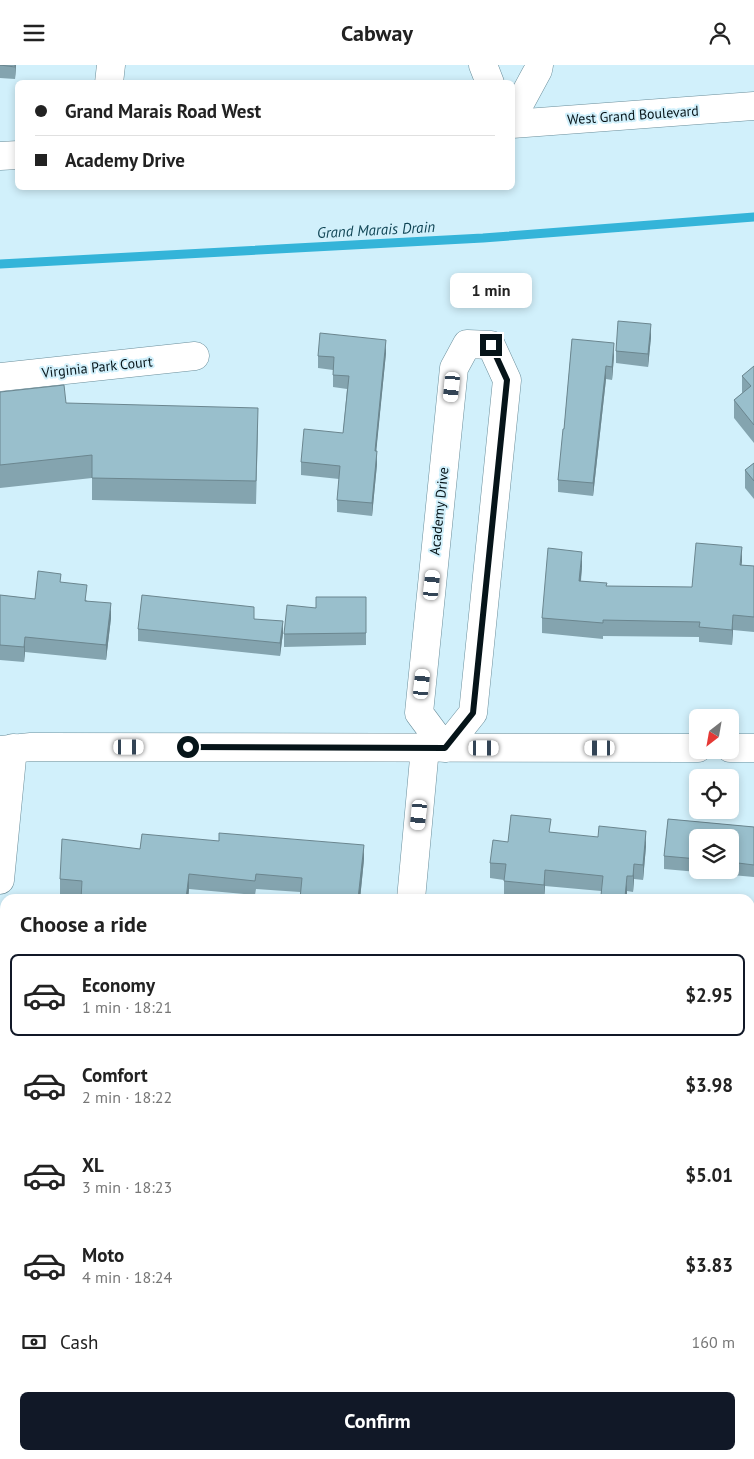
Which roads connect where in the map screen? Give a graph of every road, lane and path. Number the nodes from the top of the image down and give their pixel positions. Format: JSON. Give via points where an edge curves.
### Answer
{"nodes":[{"id":1,"x":110,"y":65,"type":"edge"},
{"id":2,"x":483,"y":65,"type":"edge"},
{"id":3,"x":539,"y":65,"type":"edge"},
{"id":4,"x":109,"y":80,"type":"edge"},
{"id":5,"x":489,"y":80,"type":"edge"},
{"id":6,"x":754,"y":106,"type":"edge"},
{"id":7,"x":515,"y":112,"type":"edge"},
{"id":8,"x":515,"y":125,"type":"edge"},
{"id":9,"x":15,"y":155,"type":"edge"},
{"id":10,"x":0,"y":156,"type":"edge"},
{"id":11,"x":194,"y":356,"type":"dead end"},
{"id":12,"x":0,"y":377,"type":"edge"},
{"id":13,"x":435,"y":748,"type":"junction"},
{"id":14,"x":689,"y":748,"type":"edge"},
{"id":15,"x":739,"y":748,"type":"edge"},
{"id":16,"x":754,"y":748,"type":"edge"},
{"id":17,"x":6,"y":749,"type":"edge"},
{"id":18,"x":0,"y":880,"type":"edge"},
{"id":19,"x":412,"y":894,"type":"edge"}],
"edges":[{"from":1,"to":4,"type":"street"},
{"from":2,"to":5,"type":"street"},
{"from":3,"to":7,"type":"street"},
{"from":6,"to":8,"type":"street","name":"West Grand Boulevard"},
{"from":9,"to":10,"type":"street"},
{"from":11,"to":12,"type":"street","name":"Virginia Park Court"},
{"from":13,"to":13,"type":"street","name":"Academy Drive","via":[[473,713],[507,380],[491,345],[467,344],[454,368],[419,713]]},
{"from":13,"to":14,"type":"street"},
{"from":13,"to":17,"type":"street"},
{"from":13,"to":19,"type":"street"},
{"from":15,"to":16,"type":"street"},
{"from":17,"to":18,"type":"street"}]}
